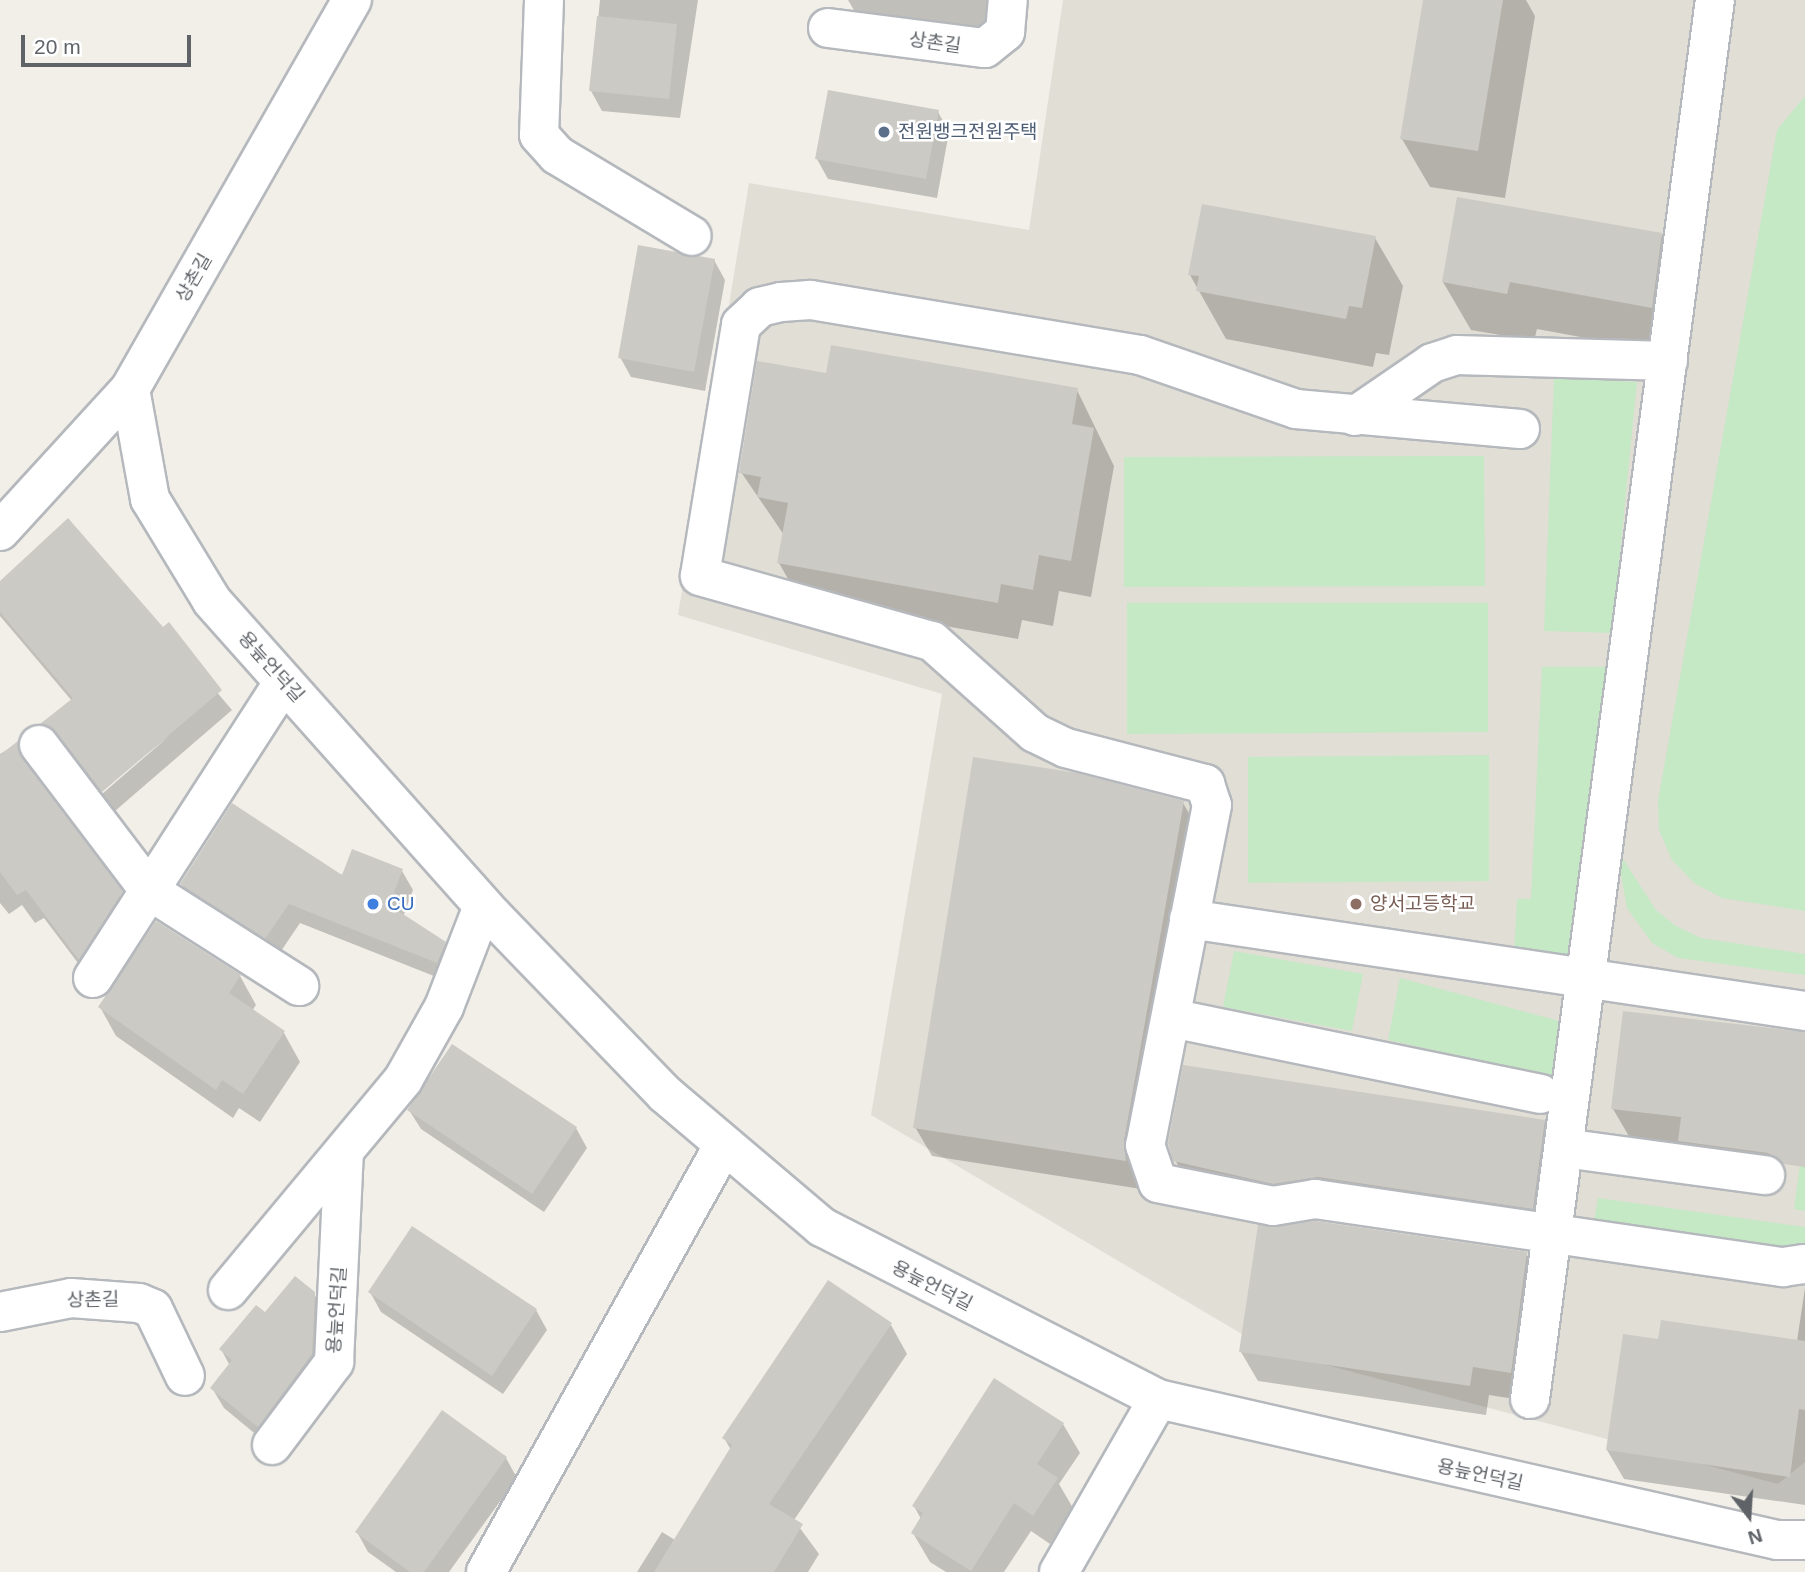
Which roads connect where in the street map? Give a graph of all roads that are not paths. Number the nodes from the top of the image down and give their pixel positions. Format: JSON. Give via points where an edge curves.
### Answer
{"nodes":[{"id":1,"x":352,"y":0,"type":"edge"},
{"id":2,"x":544,"y":0,"type":"edge"},
{"id":3,"x":1008,"y":0,"type":"edge"},
{"id":4,"x":1714,"y":0,"type":"edge"},
{"id":5,"x":828,"y":28,"type":"dead end"},
{"id":6,"x":692,"y":236,"type":"dead end"},
{"id":7,"x":1668,"y":361,"type":"junction"},
{"id":8,"x":130,"y":389,"type":"junction"},
{"id":9,"x":1355,"y":416,"type":"junction"},
{"id":10,"x":1520,"y":429,"type":"dead end"},
{"id":11,"x":0,"y":531,"type":"edge"},
{"id":12,"x":284,"y":682,"type":"junction"},
{"id":13,"x":39,"y":745,"type":"dead end"},
{"id":14,"x":150,"y":891,"type":"junction"},
{"id":15,"x":483,"y":906,"type":"junction"},
{"id":16,"x":1189,"y":919,"type":"junction"},
{"id":17,"x":93,"y":978,"type":"dead end"},
{"id":18,"x":1587,"y":982,"type":"junction"},
{"id":19,"x":299,"y":986,"type":"dead end"},
{"id":20,"x":1805,"y":1011,"type":"edge"},
{"id":21,"x":1171,"y":1018,"type":"junction"},
{"id":22,"x":1540,"y":1094,"type":"dead end"},
{"id":23,"x":724,"y":1145,"type":"junction"},
{"id":24,"x":1564,"y":1148,"type":"junction"},
{"id":25,"x":344,"y":1153,"type":"junction"},
{"id":26,"x":1765,"y":1175,"type":"dead end"},
{"id":27,"x":1553,"y":1234,"type":"junction"},
{"id":28,"x":1805,"y":1264,"type":"edge"},
{"id":29,"x":228,"y":1290,"type":"dead end"},
{"id":30,"x":0,"y":1312,"type":"edge"},
{"id":31,"x":185,"y":1376,"type":"dead end"},
{"id":32,"x":1158,"y":1399,"type":"junction"},
{"id":33,"x":1530,"y":1399,"type":"dead end"},
{"id":34,"x":272,"y":1445,"type":"dead end"},
{"id":35,"x":1805,"y":1540,"type":"edge"},
{"id":36,"x":486,"y":1572,"type":"edge"},
{"id":37,"x":1059,"y":1572,"type":"edge"}],
"edges":[{"from":1,"to":8,"type":"street","name":"상촌길"},
{"from":2,"to":6,"type":"street","via":[[539,135],[558,155]]},
{"from":3,"to":5,"type":"street","name":"상촌길","via":[[1004,32],[985,48]]},
{"from":4,"to":7,"type":"street"},
{"from":7,"to":9,"type":"street","via":[[1457,355],[1432,363]]},
{"from":7,"to":18,"type":"street"},
{"from":8,"to":11,"type":"street","name":"상촌길"},
{"from":8,"to":12,"type":"street","name":"용늪언덕길","via":[[150,499],[179,555]]},
{"from":9,"to":10,"type":"street"},
{"from":9,"to":16,"type":"street","via":[[1240,393],[1140,355],[810,300],[760,307],[741,325],[700,576],[932,641],[1035,733],[1066,748],[1205,784],[1212,805]]},
{"from":12,"to":14,"type":"street"},
{"from":12,"to":15,"type":"street","name":"용늪언덕길"},
{"from":13,"to":14,"type":"street"},
{"from":14,"to":17,"type":"street"},
{"from":14,"to":19,"type":"street"},
{"from":15,"to":23,"type":"street","name":"용늪언덕길","via":[[665,1094]]},
{"from":15,"to":25,"type":"street","via":[[427,1042]]},
{"from":16,"to":18,"type":"street"},
{"from":16,"to":21,"type":"street"},
{"from":18,"to":20,"type":"street"},
{"from":18,"to":24,"type":"street"},
{"from":21,"to":22,"type":"street"},
{"from":21,"to":27,"type":"street","via":[[1145,1146],[1158,1183],[1273,1206],[1315,1199]]},
{"from":23,"to":32,"type":"street","name":"용늪언덕길","via":[[822,1227]]},
{"from":23,"to":36,"type":"street"},
{"from":24,"to":26,"type":"street"},
{"from":24,"to":27,"type":"street"},
{"from":25,"to":29,"type":"street"},
{"from":25,"to":34,"type":"street","name":"용늪언덕길","via":[[334,1362]]},
{"from":27,"to":28,"type":"street","via":[[1783,1267]]},
{"from":27,"to":33,"type":"street"},
{"from":30,"to":31,"type":"street","name":"상촌길","via":[[71,1298],[139,1303],[153,1309]]},
{"from":32,"to":35,"type":"street","name":"용늪언덕길","via":[[1777,1540]]},
{"from":32,"to":37,"type":"street"}]}
